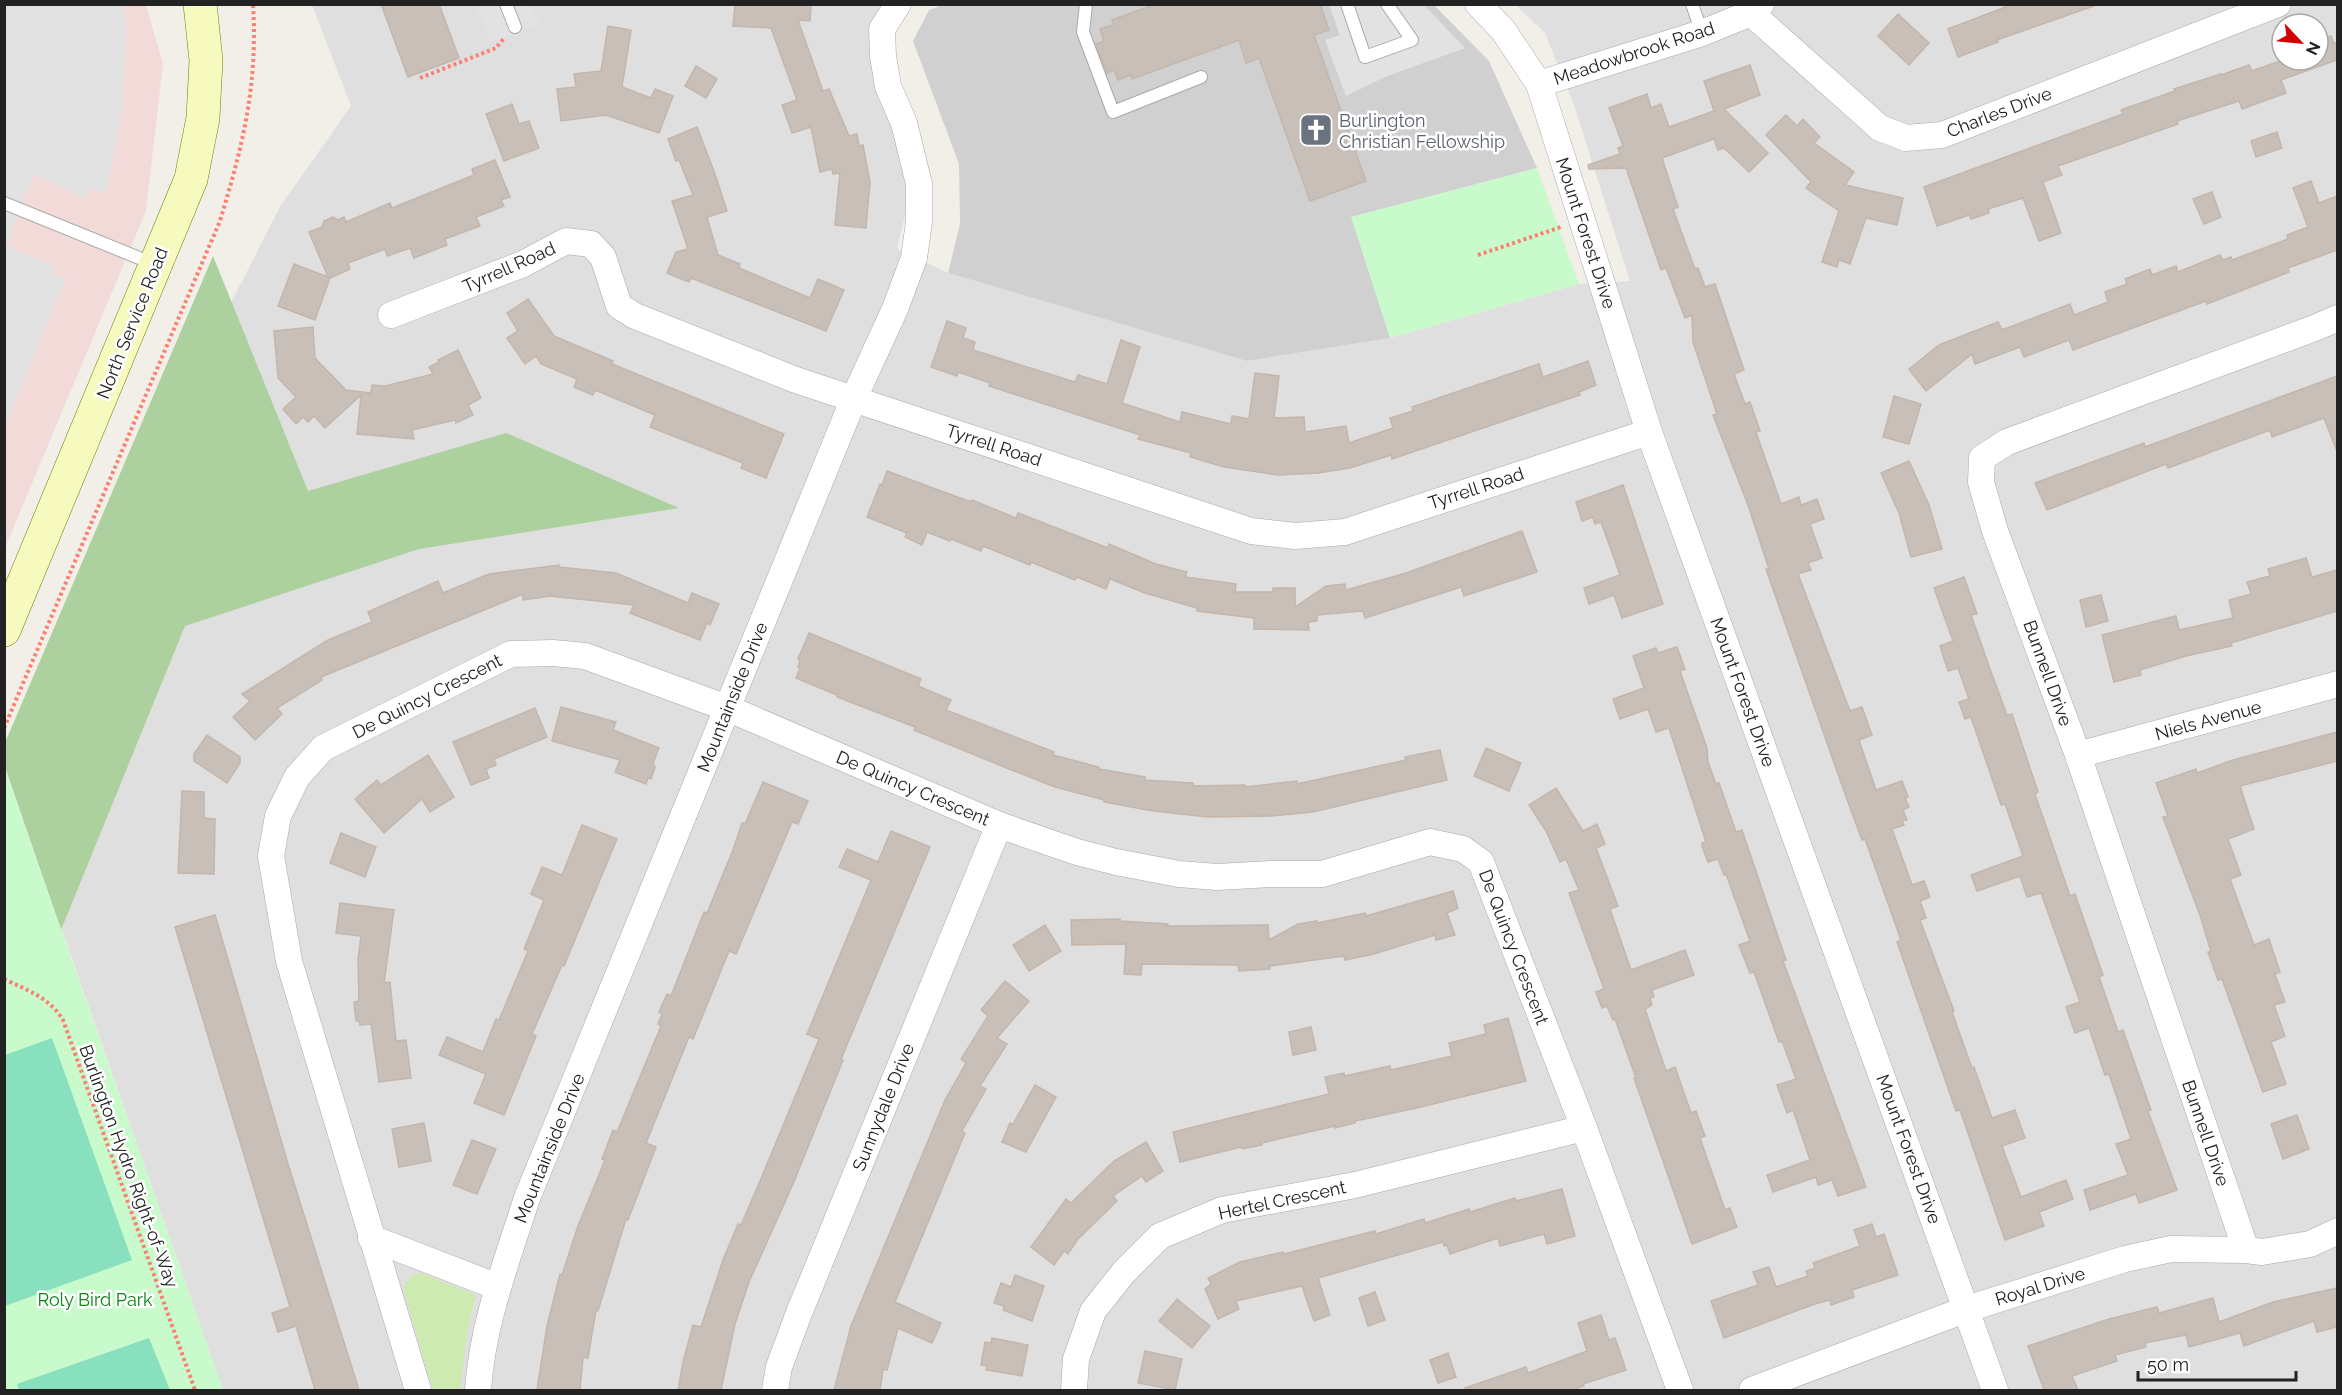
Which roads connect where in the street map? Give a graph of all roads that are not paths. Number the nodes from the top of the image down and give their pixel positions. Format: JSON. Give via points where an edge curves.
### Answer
{"nodes":[{"id":1,"x":201,"y":4,"type":"edge"},
{"id":2,"x":506,"y":4,"type":"edge"},
{"id":3,"x":898,"y":4,"type":"edge"},
{"id":4,"x":1086,"y":4,"type":"edge"},
{"id":5,"x":1347,"y":4,"type":"edge"},
{"id":6,"x":1387,"y":4,"type":"edge"},
{"id":7,"x":1478,"y":4,"type":"edge"},
{"id":8,"x":1692,"y":4,"type":"edge"},
{"id":9,"x":2278,"y":4,"type":"edge"},
{"id":10,"x":1756,"y":9,"type":"edge"},
{"id":11,"x":515,"y":27,"type":"road end"},
{"id":12,"x":1702,"y":33,"type":"junction"},
{"id":13,"x":1201,"y":77,"type":"dead end"},
{"id":14,"x":1539,"y":84,"type":"junction"},
{"id":15,"x":4,"y":203,"type":"edge"},
{"id":16,"x":156,"y":264,"type":"junction"},
{"id":17,"x":391,"y":315,"type":"dead end"},
{"id":18,"x":2337,"y":318,"type":"edge"},
{"id":19,"x":854,"y":398,"type":"junction"},
{"id":20,"x":1648,"y":432,"type":"junction"},
{"id":21,"x":4,"y":630,"type":"edge"},
{"id":22,"x":2337,"y":684,"type":"edge"},
{"id":23,"x":728,"y":708,"type":"junction"},
{"id":24,"x":2078,"y":755,"type":"junction"},
{"id":25,"x":999,"y":825,"type":"junction"},
{"id":26,"x":1584,"y":1128,"type":"junction"},
{"id":27,"x":2337,"y":1231,"type":"edge"},
{"id":28,"x":371,"y":1238,"type":"junction"},
{"id":29,"x":2246,"y":1250,"type":"junction"},
{"id":30,"x":498,"y":1287,"type":"junction"},
{"id":31,"x":1967,"y":1309,"type":"junction"},
{"id":32,"x":418,"y":1390,"type":"edge"},
{"id":33,"x":478,"y":1390,"type":"edge"},
{"id":34,"x":775,"y":1390,"type":"edge"},
{"id":35,"x":1074,"y":1390,"type":"edge"},
{"id":36,"x":1680,"y":1390,"type":"edge"},
{"id":37,"x":1752,"y":1390,"type":"edge"},
{"id":38,"x":1995,"y":1390,"type":"edge"}],
"edges":[{"from":1,"to":16,"type":"street","name":"North Service Road","via":[[206,60],[203,118],[191,179]]},
{"from":2,"to":11,"type":"lane"},
{"from":3,"to":19,"type":"street","name":"Mountainside Drive","via":[[882,29],[883,57],[888,86],[904,123],[919,184],[920,222],[914,258],[896,309]]},
{"from":4,"to":13,"type":"lane","via":[[1083,32],[1113,112]]},
{"from":5,"to":6,"type":"lane","via":[[1365,57],[1412,40]]},
{"from":7,"to":14,"type":"street","name":"Mount Forest Drive","via":[[1503,30]]},
{"from":8,"to":12,"type":"lane"},
{"from":9,"to":10,"type":"street","name":"Charles Drive","via":[[1942,135],[1906,138],[1880,129]]},
{"from":10,"to":12,"type":"street","name":"Meadowbrook Road"},
{"from":12,"to":14,"type":"street","name":"Meadowbrook Road"},
{"from":14,"to":20,"type":"street","name":"Mount Forest Drive"},
{"from":15,"to":16,"type":"lane"},
{"from":16,"to":21,"type":"street","name":"North Service Road"},
{"from":17,"to":19,"type":"street","name":"Tyrrell Road","via":[[523,264],[566,241],[591,244],[603,257],[619,306],[635,316],[796,380]]},
{"from":18,"to":24,"type":"street","name":"Bunnell Drive","via":[[2007,442],[1982,458],[1980,482],[1995,531]]},
{"from":19,"to":20,"type":"street","name":"Tyrrell Road","via":[[1251,531],[1295,536],[1345,532]]},
{"from":19,"to":23,"type":"street","name":"Mountainside Drive"},
{"from":20,"to":31,"type":"street","name":"Mount Forest Drive"},
{"from":22,"to":24,"type":"street","name":"Niels Avenue"},
{"from":23,"to":25,"type":"street","name":"De Quincy Crescent"},
{"from":23,"to":28,"type":"street","name":"De Quincy Crescent","via":[[585,656],[511,654],[324,748],[297,777],[278,816],[270,856],[273,876],[289,961]]},
{"from":23,"to":30,"type":"street","name":"Mountainside Drive","via":[[527,1198]]},
{"from":24,"to":29,"type":"street","name":"Bunnell Drive"},
{"from":25,"to":26,"type":"street","name":"De Quincy Crescent","via":[[1116,862],[1217,877],[1322,874],[1430,842],[1464,849],[1481,862]]},
{"from":25,"to":34,"type":"street","name":"Sunnydale Drive","via":[[799,1313],[779,1367]]},
{"from":26,"to":35,"type":"street","name":"Hertel Crescent","via":[[1355,1185],[1222,1210],[1160,1236],[1093,1311],[1076,1359]]},
{"from":26,"to":36,"type":"street","name":"De Quincy Crescent"},
{"from":27,"to":29,"type":"street","name":"Royal Drive","via":[[2310,1244],[2262,1252]]},
{"from":28,"to":30,"type":"street"},
{"from":28,"to":32,"type":"street","name":"De Quincy Crescent"},
{"from":29,"to":31,"type":"street","name":"Royal Drive","via":[[2171,1249],[2125,1259]]},
{"from":30,"to":33,"type":"street","name":"Mountainside Drive"},
{"from":31,"to":37,"type":"street","name":"Royal Drive"},
{"from":31,"to":38,"type":"street","name":"Mount Forest Drive"}]}
